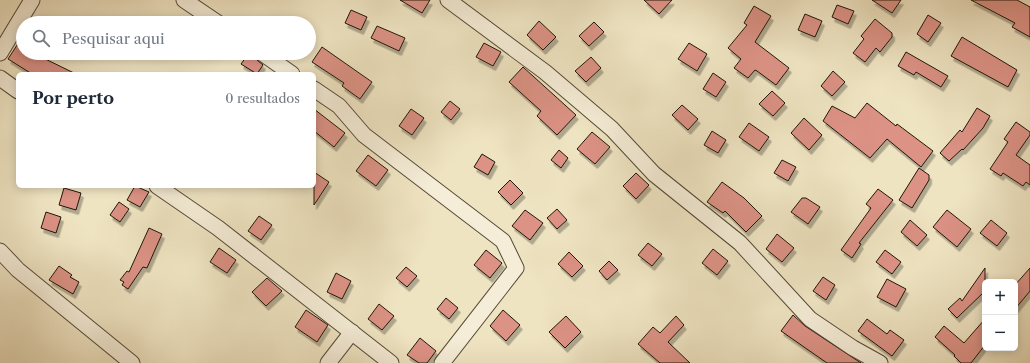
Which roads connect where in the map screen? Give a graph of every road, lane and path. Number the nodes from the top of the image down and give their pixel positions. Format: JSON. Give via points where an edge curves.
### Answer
{"nodes":[{"id":1,"x":32,"y":0,"type":"edge"},
{"id":2,"x":184,"y":0,"type":"edge"},
{"id":3,"x":448,"y":0,"type":"edge"},
{"id":4,"x":22,"y":16,"type":"edge"},
{"id":5,"x":208,"y":16,"type":"edge"},
{"id":6,"x":16,"y":26,"type":"edge"},
{"id":7,"x":0,"y":53,"type":"edge"},
{"id":8,"x":272,"y":60,"type":"edge"},
{"id":9,"x":289,"y":72,"type":"edge"},
{"id":10,"x":0,"y":78,"type":"edge"},
{"id":11,"x":16,"y":90,"type":"edge"},
{"id":12,"x":316,"y":90,"type":"edge"},
{"id":13,"x":160,"y":188,"type":"edge"},
{"id":14,"x":0,"y":251,"type":"edge"},
{"id":15,"x":352,"y":332,"type":"junction"},
{"id":16,"x":132,"y":363,"type":"edge"},
{"id":17,"x":328,"y":363,"type":"edge"},
{"id":18,"x":391,"y":363,"type":"edge"},
{"id":19,"x":442,"y":363,"type":"edge"},
{"id":20,"x":880,"y":363,"type":"edge"}],
"edges":[{"from":1,"to":4,"type":"street"},
{"from":2,"to":5,"type":"street"},
{"from":3,"to":20,"type":"street","via":[[546,72],[612,129],[654,174],[740,243],[810,319]]},
{"from":6,"to":7,"type":"street"},
{"from":8,"to":9,"type":"street"},
{"from":10,"to":11,"type":"street"},
{"from":12,"to":19,"type":"street","via":[[339,106],[364,134],[503,241],[516,268]]},
{"from":13,"to":15,"type":"street","via":[[218,228]]},
{"from":14,"to":16,"type":"street","via":[[18,270]]},
{"from":15,"to":17,"type":"street"},
{"from":15,"to":18,"type":"street"}]}
